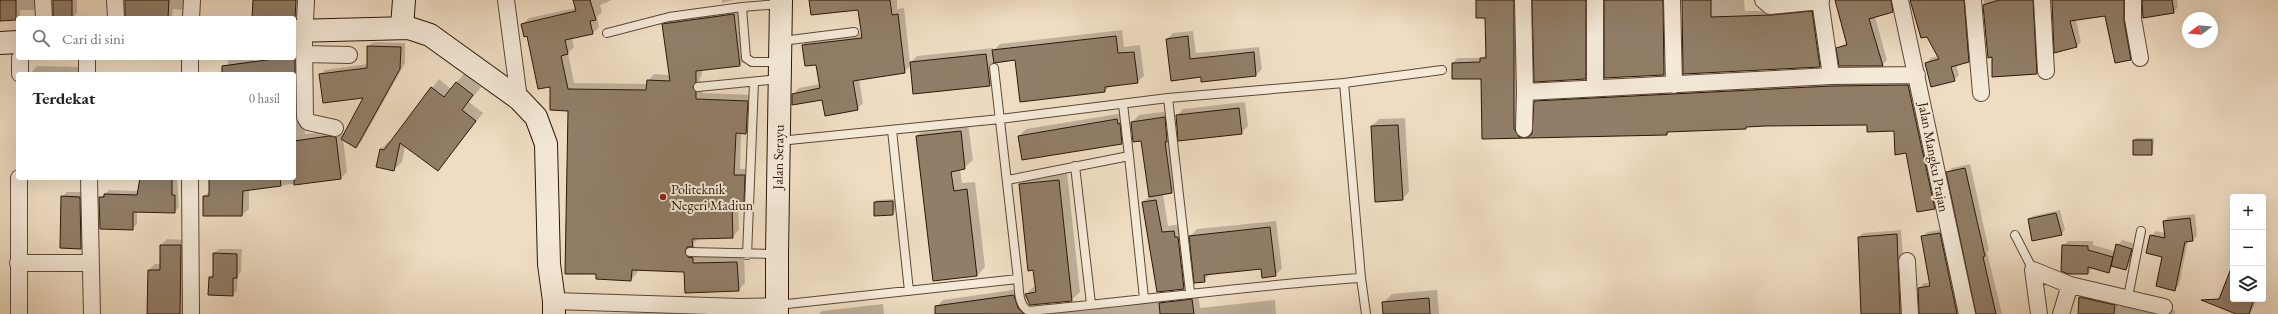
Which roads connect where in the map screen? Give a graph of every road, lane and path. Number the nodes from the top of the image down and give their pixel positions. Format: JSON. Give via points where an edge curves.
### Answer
{"nodes":[{"id":1,"x":43,"y":0,"type":"edge"},
{"id":2,"x":115,"y":0,"type":"edge"},
{"id":3,"x":192,"y":0,"type":"edge"},
{"id":4,"x":306,"y":0,"type":"edge"},
{"id":5,"x":404,"y":0,"type":"edge"},
{"id":6,"x":506,"y":0,"type":"edge"},
{"id":7,"x":1523,"y":0,"type":"edge"},
{"id":8,"x":1595,"y":0,"type":"edge"},
{"id":9,"x":1672,"y":0,"type":"edge"},
{"id":10,"x":1763,"y":0,"type":"edge"},
{"id":11,"x":1821,"y":0,"type":"edge"},
{"id":12,"x":1900,"y":0,"type":"edge"},
{"id":13,"x":1973,"y":0,"type":"edge"},
{"id":14,"x":2042,"y":0,"type":"edge"},
{"id":15,"x":2133,"y":0,"type":"edge"},
{"id":16,"x":781,"y":2,"type":"edge"},
{"id":17,"x":742,"y":7,"type":"junction"},
{"id":18,"x":44,"y":16,"type":"edge"},
{"id":19,"x":116,"y":16,"type":"edge"},
{"id":20,"x":191,"y":16,"type":"edge"},
{"id":21,"x":406,"y":28,"type":"junction"},
{"id":22,"x":299,"y":31,"type":"edge"},
{"id":23,"x":854,"y":32,"type":"dead end"},
{"id":24,"x":607,"y":33,"type":"dead end"},
{"id":25,"x":16,"y":42,"type":"edge"},
{"id":26,"x":0,"y":44,"type":"edge"},
{"id":27,"x":304,"y":54,"type":"junction"},
{"id":28,"x":350,"y":55,"type":"dead end"},
{"id":29,"x":2140,"y":58,"type":"dead end"},
{"id":30,"x":20,"y":60,"type":"edge"},
{"id":31,"x":87,"y":60,"type":"edge"},
{"id":32,"x":190,"y":60,"type":"edge"},
{"id":33,"x":781,"y":61,"type":"junction"},
{"id":34,"x":994,"y":68,"type":"dead end"},
{"id":35,"x":1442,"y":70,"type":"dead end"},
{"id":36,"x":2046,"y":71,"type":"dead end"},
{"id":37,"x":20,"y":72,"type":"edge"},
{"id":38,"x":87,"y":72,"type":"edge"},
{"id":39,"x":190,"y":72,"type":"edge"},
{"id":40,"x":1831,"y":76,"type":"junction"},
{"id":41,"x":1917,"y":76,"type":"junction"},
{"id":42,"x":754,"y":82,"type":"junction"},
{"id":43,"x":1344,"y":83,"type":"junction"},
{"id":44,"x":1674,"y":85,"type":"junction"},
{"id":45,"x":698,"y":87,"type":"dead end"},
{"id":46,"x":1595,"y":88,"type":"junction"},
{"id":47,"x":1525,"y":92,"type":"junction"},
{"id":48,"x":1981,"y":93,"type":"dead end"},
{"id":49,"x":1168,"y":98,"type":"junction"},
{"id":50,"x":519,"y":99,"type":"junction"},
{"id":51,"x":1123,"y":104,"type":"junction"},
{"id":52,"x":1000,"y":119,"type":"junction"},
{"id":53,"x":335,"y":128,"type":"dead end"},
{"id":54,"x":1524,"y":129,"type":"dead end"},
{"id":55,"x":892,"y":130,"type":"junction"},
{"id":56,"x":778,"y":141,"type":"junction"},
{"id":57,"x":1129,"y":156,"type":"junction"},
{"id":58,"x":1075,"y":166,"type":"junction"},
{"id":59,"x":19,"y":180,"type":"edge"},
{"id":60,"x":89,"y":180,"type":"edge"},
{"id":61,"x":190,"y":180,"type":"edge"},
{"id":62,"x":1008,"y":180,"type":"junction"},
{"id":63,"x":2141,"y":231,"type":"dead end"},
{"id":64,"x":2015,"y":235,"type":"dead end"},
{"id":65,"x":690,"y":252,"type":"dead end"},
{"id":66,"x":747,"y":254,"type":"junction"},
{"id":67,"x":777,"y":254,"type":"junction"},
{"id":68,"x":1907,"y":261,"type":"dead end"},
{"id":69,"x":18,"y":263,"type":"junction"},
{"id":70,"x":90,"y":263,"type":"junction"},
{"id":71,"x":2033,"y":270,"type":"junction"},
{"id":72,"x":1361,"y":278,"type":"junction"},
{"id":73,"x":1018,"y":279,"type":"junction"},
{"id":74,"x":2070,"y":285,"type":"junction"},
{"id":75,"x":909,"y":291,"type":"junction"},
{"id":76,"x":1190,"y":292,"type":"junction"},
{"id":77,"x":1144,"y":298,"type":"junction"},
{"id":78,"x":2128,"y":298,"type":"junction"},
{"id":79,"x":1091,"y":304,"type":"junction"},
{"id":80,"x":554,"y":307,"type":"edge"},
{"id":81,"x":2164,"y":307,"type":"dead end"},
{"id":82,"x":778,"y":310,"type":"edge"},
{"id":83,"x":19,"y":314,"type":"edge"},
{"id":84,"x":92,"y":314,"type":"edge"},
{"id":85,"x":191,"y":314,"type":"edge"},
{"id":86,"x":1366,"y":314,"type":"edge"},
{"id":87,"x":1910,"y":314,"type":"edge"},
{"id":88,"x":1968,"y":314,"type":"edge"},
{"id":89,"x":2039,"y":314,"type":"edge"},
{"id":90,"x":2061,"y":314,"type":"edge"}],
"edges":[{"from":1,"to":18,"type":"street"},
{"from":2,"to":19,"type":"street"},
{"from":3,"to":20,"type":"street"},
{"from":4,"to":22,"type":"street"},
{"from":5,"to":21,"type":"street"},
{"from":6,"to":50,"type":"street"},
{"from":7,"to":47,"type":"street"},
{"from":8,"to":46,"type":"street"},
{"from":9,"to":44,"type":"street"},
{"from":10,"to":11,"type":"street","via":[[1770,6]]},
{"from":11,"to":40,"type":"street"},
{"from":12,"to":41,"type":"street","name":"Jalan Mangku Prajan"},
{"from":13,"to":48,"type":"street"},
{"from":14,"to":36,"type":"street"},
{"from":15,"to":29,"type":"street","via":[[2133,19]]},
{"from":16,"to":17,"type":"lane"},
{"from":16,"to":33,"type":"street","name":"Jalan Serayu"},
{"from":17,"to":24,"type":"lane","via":[[669,17]]},
{"from":17,"to":33,"type":"lane","via":[[746,58],[752,62]]},
{"from":21,"to":22,"type":"street"},
{"from":21,"to":50,"type":"street","via":[[430,35]]},
{"from":22,"to":27,"type":"street"},
{"from":23,"to":33,"type":"lane"},
{"from":25,"to":26,"type":"street"},
{"from":27,"to":28,"type":"street"},
{"from":27,"to":53,"type":"street","via":[[306,120]]},
{"from":30,"to":37,"type":"street"},
{"from":31,"to":38,"type":"street"},
{"from":32,"to":39,"type":"street"},
{"from":33,"to":42,"type":"lane"},
{"from":33,"to":56,"type":"street","name":"Jalan Serayu"},
{"from":34,"to":52,"type":"lane"},
{"from":35,"to":43,"type":"lane"},
{"from":40,"to":41,"type":"street"},
{"from":40,"to":44,"type":"street"},
{"from":41,"to":88,"type":"street","name":"Jalan Mangku Prajan"},
{"from":42,"to":45,"type":"lane"},
{"from":42,"to":66,"type":"lane"},
{"from":43,"to":49,"type":"lane"},
{"from":43,"to":72,"type":"lane"},
{"from":44,"to":46,"type":"street"},
{"from":46,"to":47,"type":"street"},
{"from":47,"to":54,"type":"street"},
{"from":49,"to":51,"type":"lane"},
{"from":49,"to":76,"type":"lane"},
{"from":50,"to":80,"type":"street","via":[[536,117],[546,144],[549,264]]},
{"from":51,"to":52,"type":"lane"},
{"from":51,"to":57,"type":"lane"},
{"from":52,"to":55,"type":"lane"},
{"from":52,"to":62,"type":"lane"},
{"from":55,"to":56,"type":"lane"},
{"from":55,"to":75,"type":"lane"},
{"from":56,"to":67,"type":"street","name":"Jalan Serayu"},
{"from":57,"to":58,"type":"lane"},
{"from":57,"to":77,"type":"lane"},
{"from":58,"to":62,"type":"lane"},
{"from":58,"to":79,"type":"lane"},
{"from":59,"to":69,"type":"street"},
{"from":60,"to":70,"type":"street"},
{"from":61,"to":85,"type":"street"},
{"from":62,"to":73,"type":"lane"},
{"from":63,"to":78,"type":"lane"},
{"from":64,"to":71,"type":"lane"},
{"from":65,"to":66,"type":"lane"},
{"from":66,"to":67,"type":"lane"},
{"from":67,"to":82,"type":"street","name":"Jalan Serayu"},
{"from":68,"to":87,"type":"street"},
{"from":69,"to":70,"type":"street"},
{"from":69,"to":83,"type":"street"},
{"from":70,"to":84,"type":"street"},
{"from":71,"to":74,"type":"street"},
{"from":71,"to":89,"type":"street"},
{"from":72,"to":76,"type":"lane"},
{"from":72,"to":86,"type":"lane"},
{"from":73,"to":75,"type":"lane"},
{"from":73,"to":79,"type":"lane","via":[[1021,304],[1029,311]]},
{"from":74,"to":78,"type":"street"},
{"from":74,"to":90,"type":"street"},
{"from":75,"to":82,"type":"lane"},
{"from":76,"to":77,"type":"lane"},
{"from":77,"to":79,"type":"lane"},
{"from":78,"to":81,"type":"street"},
{"from":80,"to":82,"type":"street","via":[[741,307]]}]}
